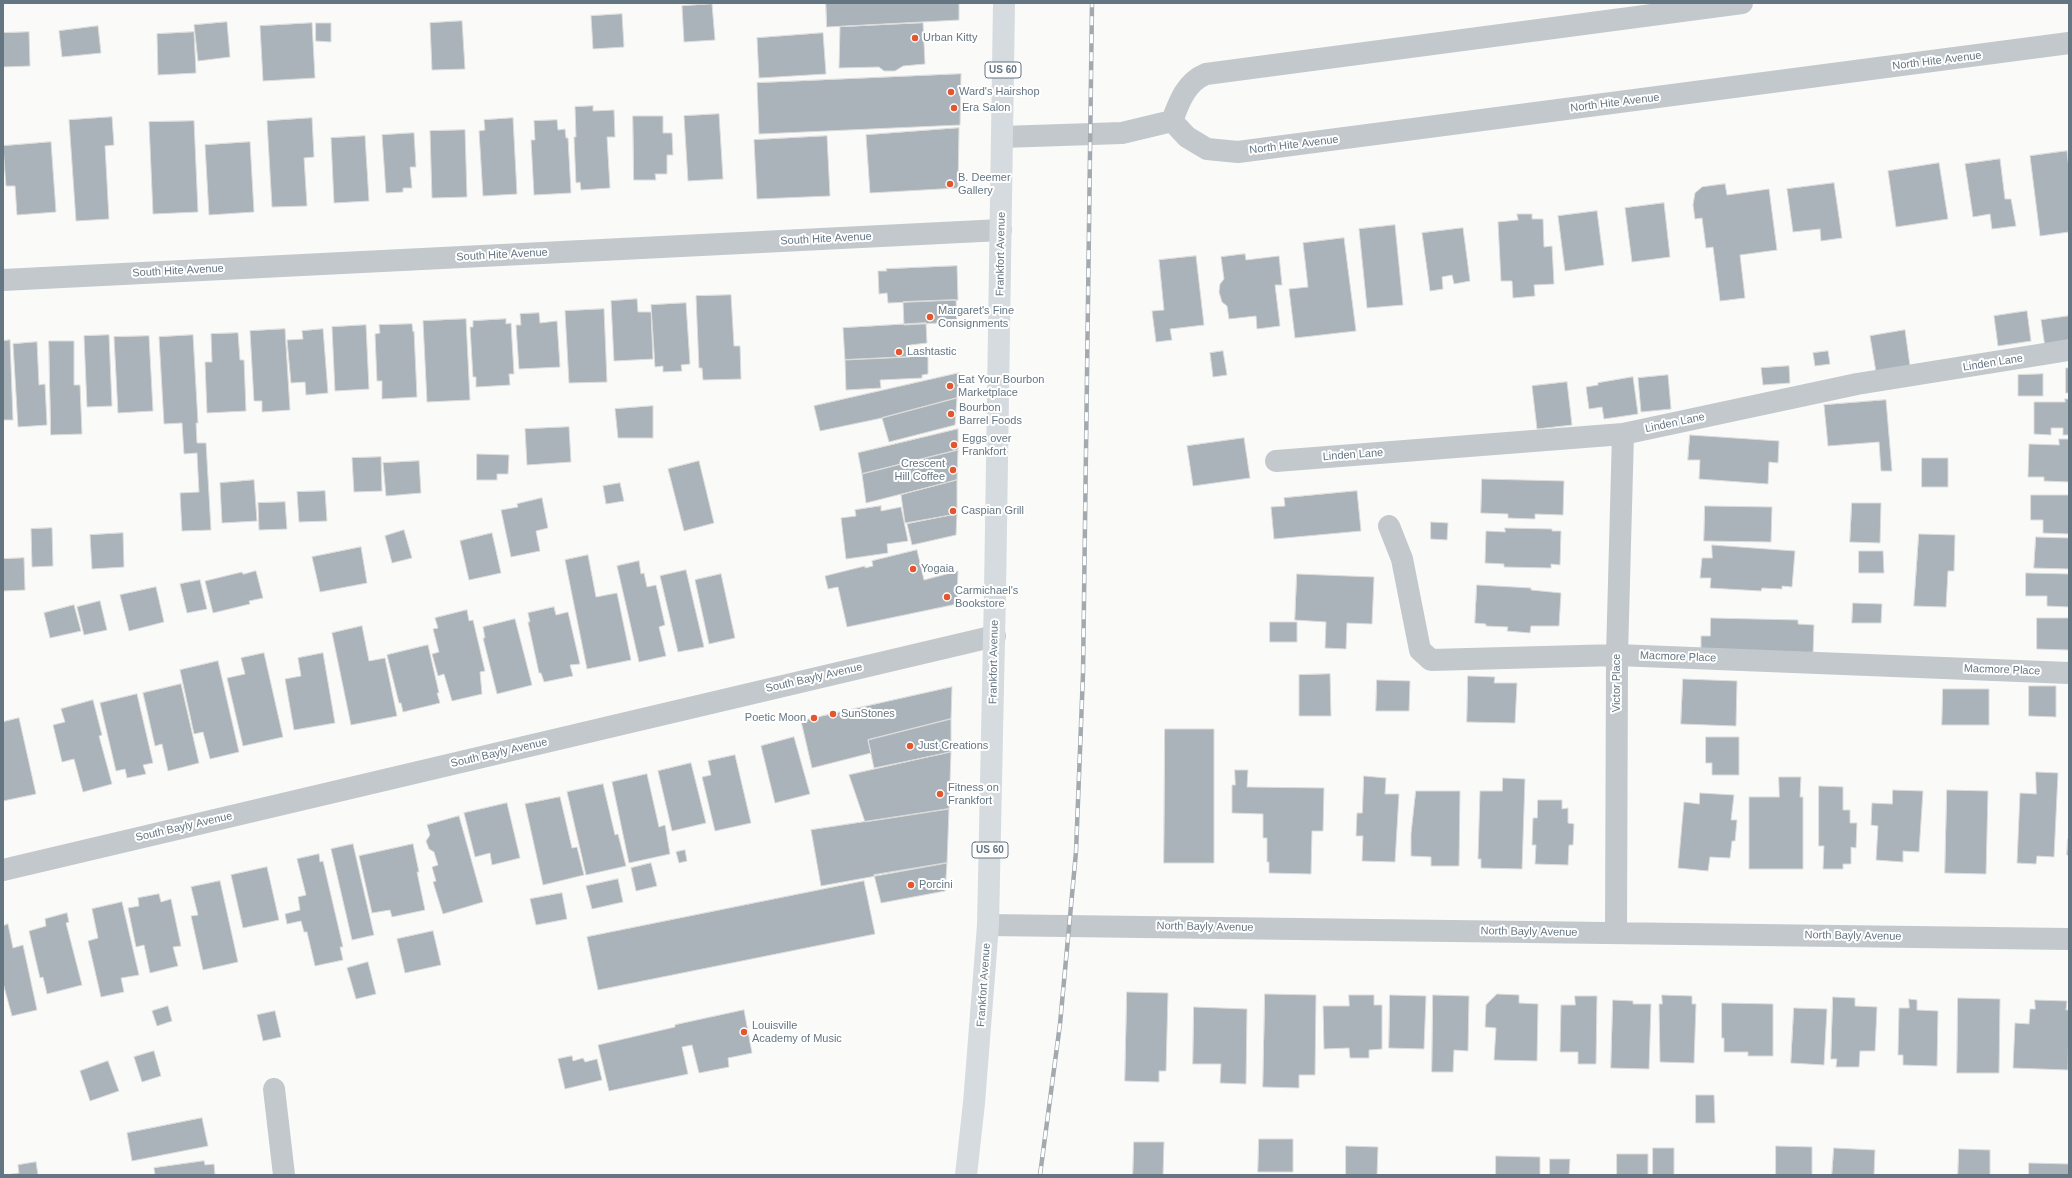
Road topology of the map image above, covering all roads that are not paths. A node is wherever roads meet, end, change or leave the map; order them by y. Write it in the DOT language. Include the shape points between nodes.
graph roads {
  1 [pos="1004,3"];
  2 [pos="1742,3"];
  3 [pos="2069,43"];
  4 [pos="1172,121"];
  5 [pos="1002,137"];
  6 [pos="1001,230"];
  7 [pos="3,280"];
  8 [pos="2069,350"];
  9 [pos="1623,434"];
  10 [pos="1276,461"];
  11 [pos="1389,526"];
  12 [pos="995,636"];
  13 [pos="1618,654"];
  14 [pos="2069,673"];
  15 [pos="3,870"];
  16 [pos="988,924"];
  17 [pos="1616,933"];
  18 [pos="2069,939"];
  19 [pos="274,1089"];
  20 [pos="284,1175"];
  21 [pos="966,1175"];
  1 -- 5 [label="main road, Frankfort Avenue / US 60"];
  2 -- 4 [label="street" via="1206,74 1195,78 1182,96"];
  3 -- 4 [label="street, North Hite Avenue" via="1238,152 1207,149 1186,137"];
  4 -- 5 [label="street" via="1122,133"];
  5 -- 6 [label="main road, Frankfort Avenue / US 60"];
  6 -- 7 [label="street, South Hite Avenue"];
  6 -- 12 [label="main road, Frankfort Avenue / US 60"];
  8 -- 9 [label="street, Linden Lane" via="1857,384"];
  9 -- 10 [label="street, Linden Lane"];
  9 -- 13 [label="street, Victor Place"];
  11 -- 13 [label="street, Macmore Place" via="1402,559 1420,650 1431,660"];
  12 -- 15 [label="street, South Bayly Avenue"];
  12 -- 16 [label="main road, Frankfort Avenue / US 60"];
  13 -- 14 [label="street, Macmore Place"];
  13 -- 17 [label="street, Victor Place"];
  16 -- 17 [label="street, North Bayly Avenue"];
  16 -- 21 [label="main road, Frankfort Avenue / US 60"];
  17 -- 18 [label="street, North Bayly Avenue"];
  19 -- 20 [label="street"];
}
